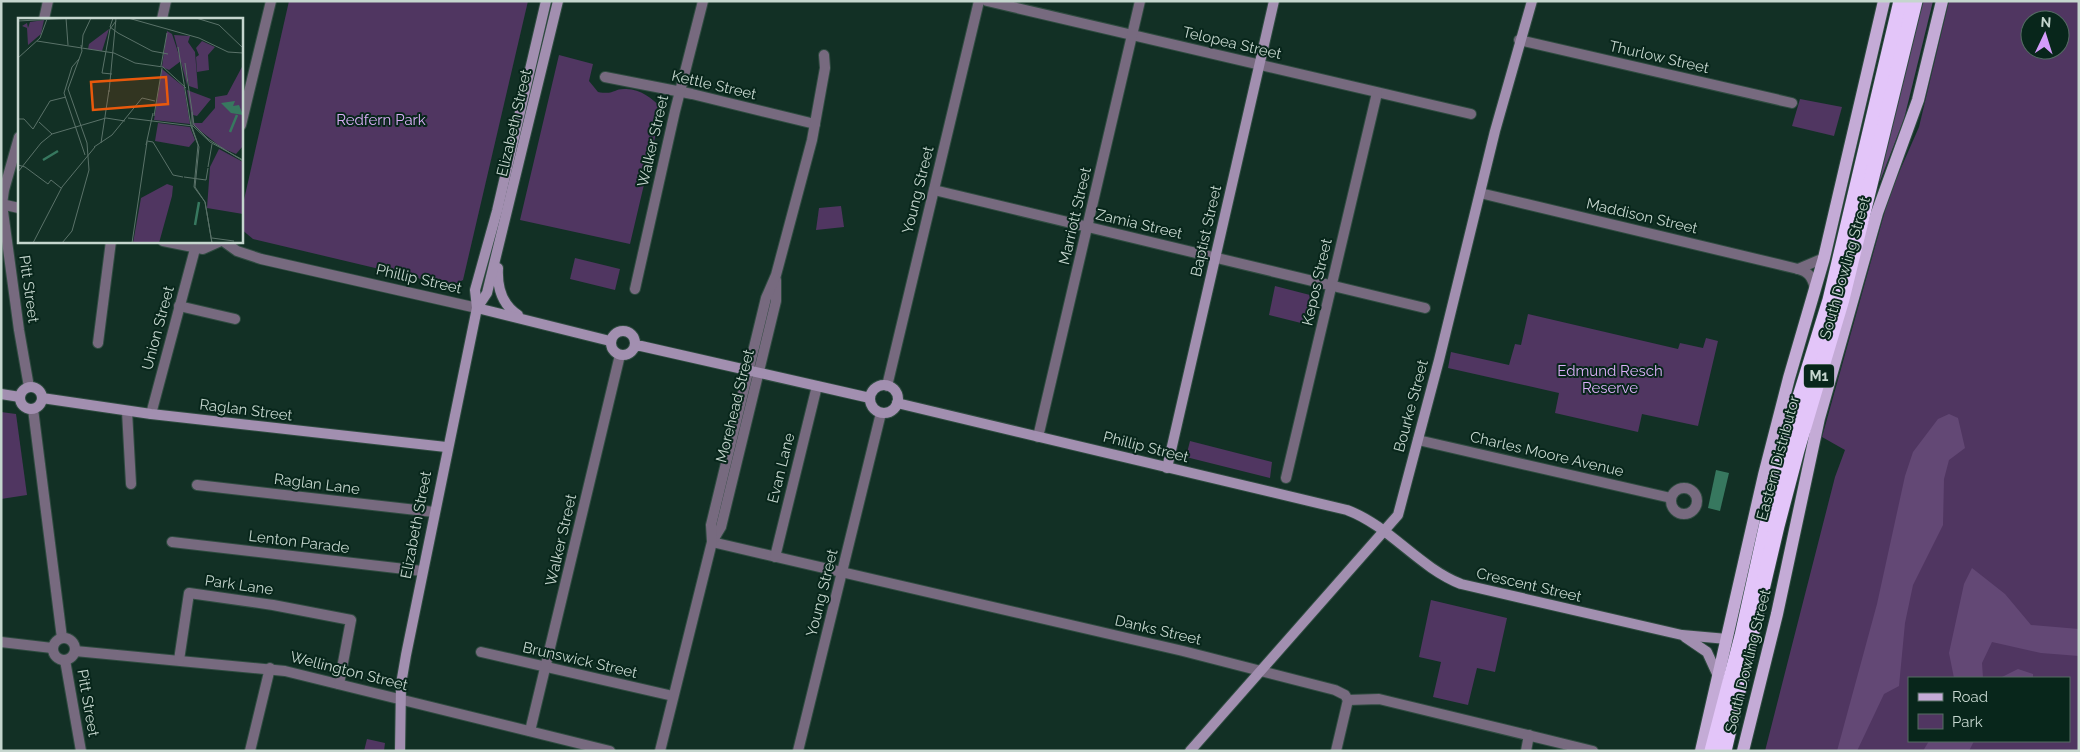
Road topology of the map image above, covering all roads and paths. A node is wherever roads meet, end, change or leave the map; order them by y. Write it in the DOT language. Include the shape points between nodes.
graph roads {
  1 [pos="48,1"];
  2 [pos="166,1"];
  3 [pos="271,1"];
  4 [pos="546,1"];
  5 [pos="558,1"];
  6 [pos="703,1"];
  7 [pos="979,1"];
  8 [pos="987,1"];
  9 [pos="1140,1"];
  10 [pos="1274,1"];
  11 [pos="1532,1"];
  12 [pos="1884,1"];
  13 [pos="1901,1"];
  14 [pos="1915,1"];
  15 [pos="1942,1"];
  16 [pos="44,18"];
  17 [pos="162,18"];
  18 [pos="1133,34"];
  19 [pos="1519,40"];
  20 [pos="824,56"];
  21 [pos="1260,65"];
  22 [pos="605,77"];
  23 [pos="680,92"];
  24 [pos="1377,93"];
  25 [pos="1792,103"];
  26 [pos="1471,114"];
  27 [pos="242,121"];
  28 [pos="815,124"];
  29 [pos="18,141"];
  30 [pos="934,190"];
  31 [pos="1480,193"];
  32 [pos="2,204"];
  33 [pos="18,208"];
  34 [pos="1087,227"];
  35 [pos="111,242"];
  36 [pos="167,242"];
  37 [pos="220,242"];
  38 [pos="224,242"];
  39 [pos="195,249"];
  40 [pos="498,252"];
  41 [pos="1215,258"];
  42 [pos="1824,258"];
  43 [pos="1798,269"];
  44 [pos="1331,286"];
  45 [pos="635,288"];
  46 [pos="1815,288"];
  47 [pos="179,306"];
  48 [pos="476,308"];
  49 [pos="1425,308"];
  50 [pos="235,320"];
  51 [pos="526,320"];
  52 [pos="610,341"];
  53 [pos="98,343"];
  54 [pos="635,346"];
  55 [pos="620,355"];
  56 [pos="753,372"];
  57 [pos="817,386"];
  58 [pos="887,386"];
  59 [pos="30,387"];
  60 [pos="1,394"];
  61 [pos="20,397"];
  62 [pos="42,398"];
  63 [pos="870,398"];
  64 [pos="897,403"];
  65 [pos="33,409"];
  66 [pos="127,411"];
  67 [pos="881,413"];
  68 [pos="151,414"];
  69 [pos="1038,437"];
  70 [pos="1418,440"];
  71 [pos="446,447"];
  72 [pos="1797,450"];
  73 [pos="1167,468"];
  74 [pos="1286,478"];
  75 [pos="131,484"];
  76 [pos="197,485"];
  77 [pos="1671,498"];
  78 [pos="434,512"];
  79 [pos="1384,531"];
  80 [pos="172,542"];
  81 [pos="712,542"];
  82 [pos="775,557"];
  83 [pos="422,571"];
  84 [pos="842,572"];
  85 [pos="1682,635"];
  86 [pos="62,638"];
  87 [pos="1727,639"];
  88 [pos="1,642"];
  89 [pos="52,648"];
  90 [pos="75,650"];
  91 [pos="481,652"];
  92 [pos="65,660"];
  93 [pos="179,660"];
  94 [pos="546,667"];
  95 [pos="270,668"];
  96 [pos="1259,670"];
  97 [pos="1718,676"];
  98 [pos="339,684"];
  99 [pos="673,696"];
  100 [pos="401,700"];
  101 [pos="1348,700"];
  102 [pos="530,732"];
  103 [pos="1529,735"];
  104 [pos="81,751"];
  105 [pos="250,751"];
  106 [pos="400,751"];
  107 [pos="610,751"];
  108 [pos="660,751"];
  109 [pos="798,751"];
  110 [pos="1190,751"];
  111 [pos="1336,751"];
  112 [pos="1526,751"];
  113 [pos="1593,751"];
  114 [pos="1701,751"];
  115 [pos="1712,751"];
  116 [pos="1724,751"];
  117 [pos="1734,751"];
  118 [pos="1742,751"];
  1 -- 16 [label="street"];
  2 -- 17 [label="street"];
  3 -- 27 [label="street"];
  4 -- 48 [label="street, Elizabeth Street" via="497,211 475,290"];
  5 -- 40 [label="street, Elizabeth Street"];
  6 -- 23 [label="street, Walker Street"];
  7 -- 30 [label="street, Young Street"];
  8 -- 18 [label="street, Telopea Street"];
  9 -- 18 [label="street, Marriott Street"];
  10 -- 21 [label="street, Baptist Street"];
  11 -- 19 [label="street, Bourke Street"];
  12 -- 42 [label="main road, South Dowling Street"];
  13 -- 115 [label="highway, Eastern Distributor / M1" via="1830,300 1783,451 1742,636"];
  14 -- 72 [label="highway, Eastern Distributor / M1" via="1842,300"];
  15 -- 118 [label="main road, South Dowling Street" via="1918,100 1877,213 1819,418 1777,614"];
  18 -- 21 [label="street, Telopea Street"];
  18 -- 34 [label="street, Marriott Street"];
  19 -- 25 [label="street, Thurlow Street"];
  19 -- 31 [label="street, Bourke Street"];
  20 -- 28 [label="street, Morehead Street" via="825,68"];
  21 -- 24 [label="street, Telopea Street"];
  21 -- 41 [label="street, Baptist Street"];
  22 -- 23 [label="street, Kettle Street"];
  23 -- 28 [label="street, Kettle Street"];
  23 -- 45 [label="street, Walker Street"];
  24 -- 26 [label="street, Telopea Street"];
  24 -- 44 [label="street, Kepos Street"];
  28 -- 56 [label="street, Morehead Street" via="776,274 766,298"];
  29 -- 32 [label="street, Pitt Street"];
  30 -- 34 [label="street, Zamia Street"];
  30 -- 58 [label="street, Young Street"];
  31 -- 43 [label="street, Maddison Street"];
  31 -- 70 [label="street, Bourke Street"];
  32 -- 33 [label="street"];
  32 -- 59 [label="street, Pitt Street"];
  34 -- 41 [label="street, Zamia Street"];
  34 -- 69 [label="street, Marriott Street"];
  35 -- 53 [label="street"];
  36 -- 39 [label="street, Phillip Street"];
  37 -- 39 [label="street, Phillip Street"];
  38 -- 48 [label="street, Phillip Street" via="237,251 262,259"];
  39 -- 47 [label="street, Union Street"];
  40 -- 48 [label="street, Elizabeth Street" via="487,293"];
  40 -- 51 [label="street" via="497,285 500,293 508,308"];
  41 -- 44 [label="street, Zamia Street"];
  41 -- 73 [label="street, Baptist Street"];
  42 -- 43 [label="street"];
  42 -- 46 [label="main road, South Dowling Street"];
  43 -- 46 [label="street" via="1812,278"];
  44 -- 49 [label="street, Zamia Street"];
  44 -- 74 [label="street, Kepos Street"];
  46 -- 87 [label="main road, South Dowling Street" via="1764,475"];
  47 -- 50 [label="street"];
  47 -- 68 [label="street, Union Street"];
  48 -- 51 [label="street, Phillip Street"];
  48 -- 71 [label="street, Elizabeth Street"];
  51 -- 52 [label="street, Phillip Street"];
  52 -- 54 [label="street" via="617,332 625,331 634,338"];
  52 -- 55 [label="street" via="613,351"];
  54 -- 55 [label="street" via="627,355"];
  54 -- 56 [label="street"];
  55 -- 94 [label="street, Walker Street"];
  56 -- 57 [label="street"];
  56 -- 81 [label="street, Morehead Street" via="711,525"];
  57 -- 63 [label="street"];
  57 -- 82 [label="street, Evan Lane"];
  58 -- 63 [label="street" via="874,390"];
  58 -- 64 [label="street" via="897,394"];
  59 -- 61 [label="street" via="23,390"];
  59 -- 62 [label="street" via="40,391"];
  60 -- 61 [label="street"];
  61 -- 65 [label="street" via="24,406"];
  62 -- 65 [label="street"];
  62 -- 66 [label="street, Raglan Street"];
  63 -- 67 [label="street" via="872,406"];
  64 -- 67 [label="street" via="890,412"];
  64 -- 69 [label="street, Phillip Street"];
  65 -- 86 [label="street"];
  66 -- 68 [label="street, Raglan Street"];
  66 -- 75 [label="street"];
  67 -- 84 [label="street, Young Street"];
  68 -- 71 [label="street, Raglan Street"];
  69 -- 73 [label="street, Phillip Street"];
  70 -- 77 [label="street, Charles Moore Avenue"];
  70 -- 79 [label="street, Bourke Street" via="1398,515"];
  71 -- 78 [label="street, Elizabeth Street"];
  72 -- 116 [label="highway, Eastern Distributor / M1"];
  72 -- 117 [label="highway" via="1769,605"];
  73 -- 79 [label="street, Phillip Street" via="1347,510"];
  76 -- 78 [label="street, Raglan Lane"];
  78 -- 83 [label="street, Elizabeth Street"];
  79 -- 85 [label="street, Crescent Street" via="1432,570 1461,584"];
  79 -- 96 [label="street, Bourke Street"];
  80 -- 83 [label="street, Lenton Parade"];
  81 -- 82 [label="street, Danks Street"];
  81 -- 99 [label="street, Morehead Street"];
  82 -- 84 [label="street, Danks Street"];
  83 -- 100 [label="street, Elizabeth Street"];
  84 -- 96 [label="street, Danks Street"];
  84 -- 109 [label="street, Young Street"];
  85 -- 87 [label="street, Crescent Street"];
  85 -- 97 [label="street, Crescent Street" via="1707,652"];
  86 -- 89 [label="street" via="55,641"];
  86 -- 90 [label="street" via="72,641"];
  87 -- 97 [label="main road, South Dowling Street"];
  88 -- 89 [label="street"];
  89 -- 92 [label="street" via="56,657"];
  90 -- 92 [label="street" via="72,657"];
  90 -- 93 [label="street, Wellington Street"];
  91 -- 94 [label="street, Brunswick Street"];
  92 -- 104 [label="street, Pitt Street"];
  93 -- 95 [label="street, Wellington Street"];
  93 -- 98 [label="street, Park Lane" via="189,593 273,605 351,620"];
  94 -- 99 [label="street, Brunswick Street"];
  94 -- 102 [label="street, Walker Street"];
  95 -- 98 [label="street, Wellington Street"];
  95 -- 105 [label="street"];
  96 -- 101 [label="street, Danks Street" via="1335,690"];
  96 -- 110 [label="street, Bourke Street"];
  97 -- 114 [label="main road, South Dowling Street"];
  98 -- 100 [label="street, Wellington Street"];
  99 -- 108 [label="street, Morehead Street"];
  100 -- 102 [label="street, Wellington Street"];
  100 -- 106 [label="street, Elizabeth Street"];
  101 -- 103 [label="street" via="1379,700"];
  101 -- 111 [label="street"];
  102 -- 107 [label="street, Wellington Street"];
  103 -- 112 [label="street"];
  103 -- 113 [label="street"];
}
